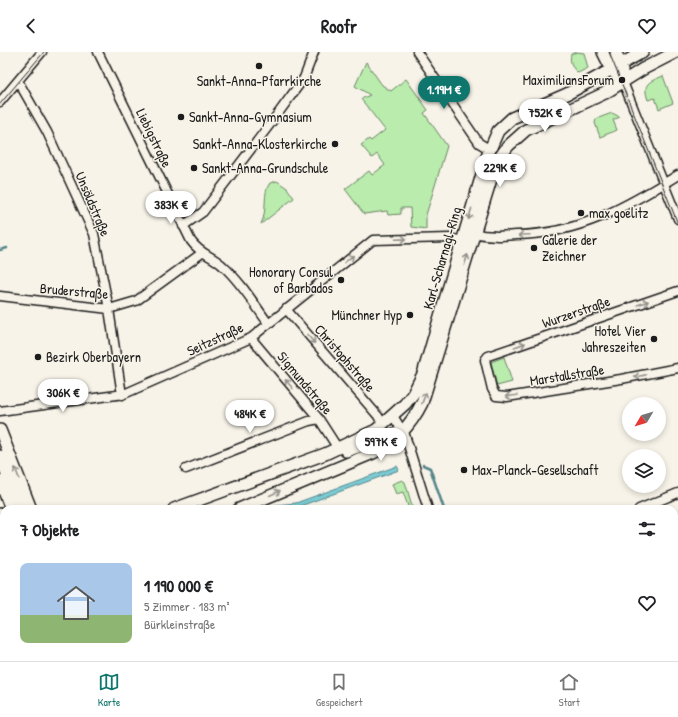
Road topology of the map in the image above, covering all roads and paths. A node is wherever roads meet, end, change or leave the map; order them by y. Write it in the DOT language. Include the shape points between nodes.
graph roads {
  1 [pos="42,52"];
  2 [pos="98,52"];
  3 [pos="314,52"];
  4 [pos="417,52"];
  5 [pos="603,52"];
  6 [pos="616,52"];
  7 [pos="643,52"];
  8 [pos="676,52"];
  9 [pos="616,67"];
  10 [pos="18,81"];
  11 [pos="623,82"];
  12 [pos="0,102"];
  13 [pos="502,126"];
  14 [pos="516,137"];
  15 [pos="489,149"];
  16 [pos="678,175"];
  17 [pos="663,183"];
  18 [pos="678,219"];
  19 [pos="183,226"];
  20 [pos="474,233"];
  21 [pos="462,241"];
  22 [pos="202,253"];
  23 [pos="678,291"];
  24 [pos="0,296"];
  25 [pos="109,309"];
  26 [pos="286,310"];
  27 [pos="268,323"];
  28 [pos="251,338"];
  29 [pos="485,360"];
  30 [pos="678,368"];
  31 [pos="122,395"];
  32 [pos="0,411"];
  33 [pos="393,416"];
  34 [pos="319,419"];
  35 [pos="383,425"];
  36 [pos="0,430"];
  37 [pos="404,431"];
  38 [pos="338,447"];
  39 [pos="325,454"];
  40 [pos="0,456"];
  41 [pos="186,469"];
  42 [pos="0,481"];
  43 [pos="678,493"];
  44 [pos="9,505"];
  45 [pos="19,505"];
  46 [pos="29,505"];
  47 [pos="185,505"];
  48 [pos="249,505"];
  49 [pos="427,505"];
  50 [pos="649,505"];
  1 -- 10 [label="street"];
  2 -- 19 [label="street, Liebigstraße"];
  3 -- 19 [label="street" via="304,78 277,115 203,212"];
  4 -- 15 [label="street" via="480,143"];
  5 -- 9 [label="main road"];
  6 -- 9 [label="main road"];
  7 -- 9 [label="main road, Karl-Scharnagl-Ring"];
  8 -- 11 [label="main road, Karl-Scharnagl-Ring"];
  9 -- 11 [label="main road"];
  9 -- 13 [label="main road, Karl-Scharnagl-Ring" via="568,94 522,112"];
  10 -- 12 [label="street"];
  10 -- 25 [label="street, Unsöldstraße" via="47,132 94,234"];
  11 -- 14 [label="main road, Karl-Scharnagl-Ring"];
  11 -- 17 [label="street"];
  13 -- 14 [label="main road" via="506,133"];
  13 -- 15 [label="main road, Karl-Scharnagl-Ring"];
  14 -- 20 [label="main road, Karl-Scharnagl-Ring" via="497,160"];
  15 -- 21 [label="main road, Karl-Scharnagl-Ring, one-way"];
  16 -- 17 [label="street"];
  17 -- 18 [label="street"];
  17 -- 20 [label="street, one-way" via="624,207 572,228 524,235 486,236"];
  19 -- 22 [label="street, Liebigstraße"];
  37 -- 20 [label="main road, Karl-Scharnagl-Ring, one-way" via="418,412 424,398"];
  26 -- 21 [label="street, Seitzstraße, one-way" via="373,240 450,238"];
  21 -- 33 [label="main road, Karl-Scharnagl-Ring" via="423,374 413,394"];
  22 -- 25 [label="street, Bruderstraße" via="136,301"];
  22 -- 27 [label="street" via="218,261 228,271"];
  29 -- 23 [label="street, Wurzerstraße, one-way" via="488,356"];
  24 -- 25 [label="street, Bruderstraße"];
  25 -- 31 [label="street, Unsöldstraße"];
  26 -- 27 [label="street, Seitzstraße"];
  26 -- 35 [label="street, Christophstraße, one-way"];
  27 -- 28 [label="street, Seitzstraße"];
  28 -- 31 [label="street, Seitzstraße"];
  34 -- 28 [label="street, Sigmundstraße, one-way"];
  30 -- 29 [label="street, Marstallstraße, one-way" via="621,380 506,397 496,396 492,389"];
  31 -- 32 [label="street, Seitzstraße"];
  33 -- 35 [label="main road, Karl-Scharnagl-Ring"];
  33 -- 37 [label="street"];
  34 -- 38 [label="street, Sigmundstraße"];
  34 -- 41 [label="street"];
  35 -- 38 [label="main road, Karl-Scharnagl-Ring"];
  46 -- 36 [label="main road, one-way"];
  37 -- 39 [label="main road" via="341,453"];
  48 -- 37 [label="main road, Karl-Scharnagl-Ring, one-way" via="384,448"];
  37 -- 49 [label="street"];
  38 -- 39 [label="main road, Karl-Scharnagl-Ring"];
  39 -- 47 [label="main road"];
  40 -- 45 [label="main road"];
  42 -- 44 [label="main road"];
  43 -- 50 [label="street"];
}
